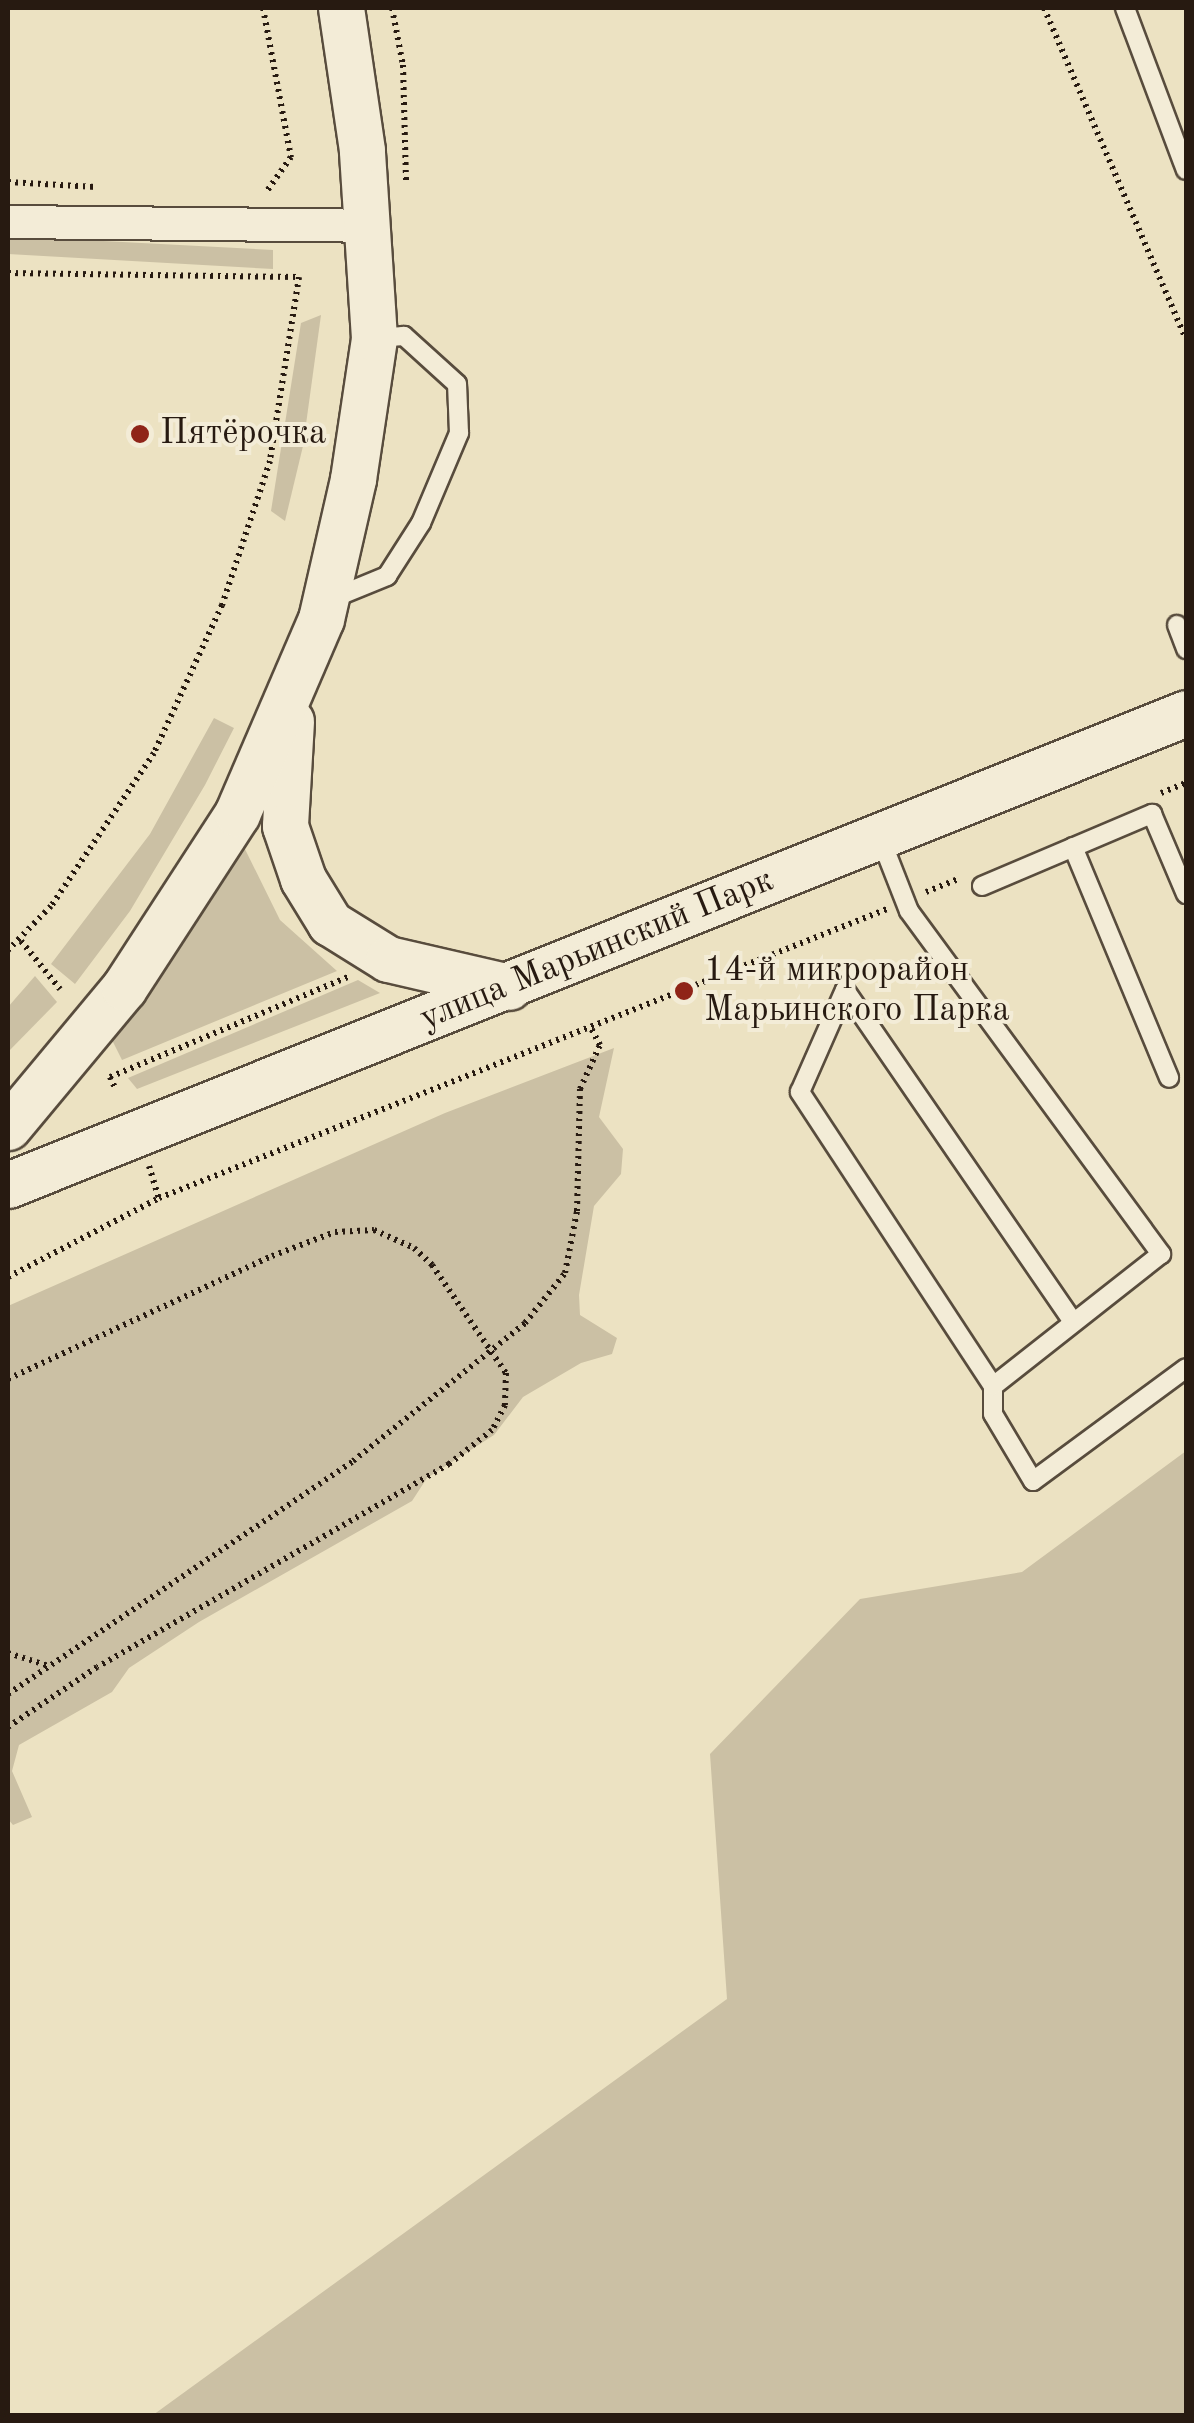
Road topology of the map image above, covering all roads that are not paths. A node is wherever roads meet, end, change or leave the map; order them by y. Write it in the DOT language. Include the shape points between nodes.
graph roads {
  1 [pos="341,8"];
  2 [pos="1126,8"];
  3 [pos="1186,170"];
  4 [pos="8,222"];
  5 [pos="367,226"];
  6 [pos="374,338"];
  7 [pos="326,600"];
  8 [pos="1177,625"];
  9 [pos="1186,649"];
  10 [pos="296,680"];
  11 [pos="1186,713"];
  12 [pos="880,837"];
  13 [pos="1073,848"];
  14 [pos="982,886"];
  15 [pos="1186,894"];
  16 [pos="509,986"];
  17 [pos="1169,1078"];
  18 [pos="8,1128"];
  19 [pos="8,1185"];
  20 [pos="1073,1322"];
  21 [pos="1186,1368"];
  22 [pos="993,1386"];
  1 -- 5 [label="main road"];
  2 -- 3 [label="lane"];
  4 -- 5 [label="street"];
  5 -- 6 [label="main road"];
  6 -- 7 [label="main road" via="354,479"];
  6 -- 7 [label="lane" via="404,336 448,374 456,384 459,433 421,522 387,576"];
  7 -- 10 [label="main road"];
  8 -- 9 [label="lane"];
  10 -- 16 [label="main road" via="284,826 303,879 330,923 388,959"];
  10 -- 18 [label="main road" via="237,814 124,988"];
  11 -- 12 [label="main road, улица Марьинский Парк"];
  12 -- 16 [label="main road, улица Марьинский Парк"];
  12 -- 20 [label="lane" via="909,912 1161,1254"];
  13 -- 14 [label="lane"];
  13 -- 15 [label="lane" via="1152,814"];
  13 -- 17 [label="lane"];
  16 -- 19 [label="main road, улица Марьинский Парк"];
  20 -- 22 [label="lane"];
  20 -- 22 [label="lane" via="846,990 800,1092"];
  21 -- 22 [label="lane" via="1033,1481 993,1414"];
}
